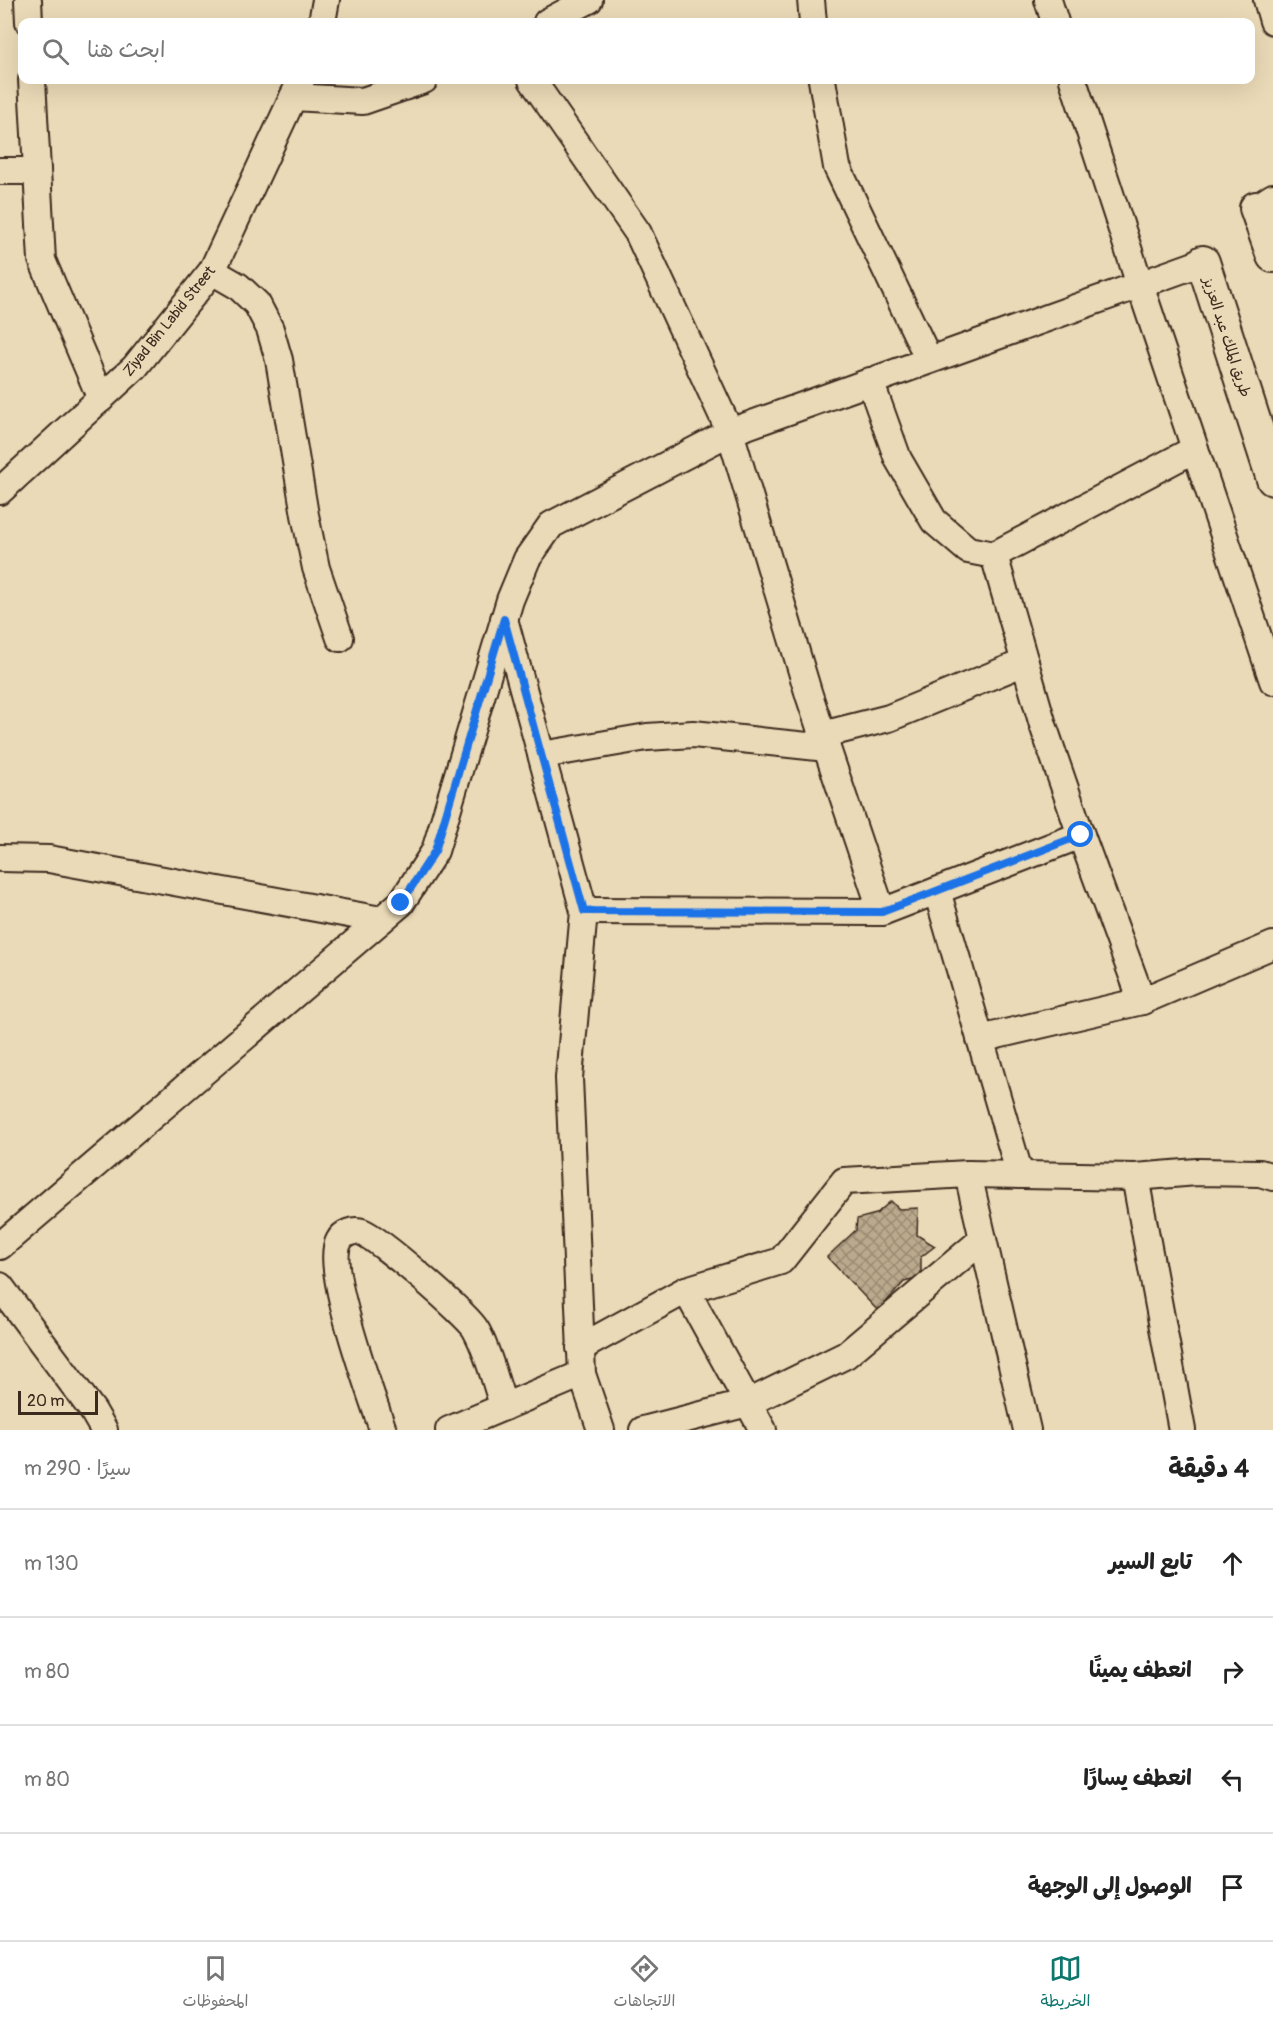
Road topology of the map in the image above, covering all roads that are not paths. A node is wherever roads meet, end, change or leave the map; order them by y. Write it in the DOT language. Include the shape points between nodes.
graph roads {
  1 [pos="28,0"];
  2 [pos="326,0"];
  3 [pos="589,0"];
  4 [pos="811,0"];
  5 [pos="1047,0"];
  6 [pos="1267,0"];
  7 [pos="29,18"];
  8 [pos="323,18"];
  9 [pos="555,18"];
  10 [pos="813,18"];
  11 [pos="1054,18"];
  12 [pos="1273,21"];
  13 [pos="32,84"];
  14 [pos="412,84"];
  15 [pos="535,84"];
  16 [pos="823,84"];
  17 [pos="1074,84"];
  18 [pos="297,88"];
  19 [pos="0,171"];
  20 [pos="37,171"];
  21 [pos="1265,202"];
  22 [pos="1273,256"];
  23 [pos="1203,262"];
  24 [pos="212,271"];
  25 [pos="1140,285"];
  26 [pos="929,360"];
  27 [pos="870,381"];
  28 [pos="101,399"];
  29 [pos="730,432"];
  30 [pos="1195,448"];
  31 [pos="1273,479"];
  32 [pos="0,491"];
  33 [pos="994,555"];
  34 [pos="504,619"];
  35 [pos="340,638"];
  36 [pos="1025,662"];
  37 [pos="1273,681"];
  38 [pos="824,742"];
  39 [pos="542,755"];
  40 [pos="1081,835"];
  41 [pos="0,858"];
  42 [pos="937,891"];
  43 [pos="584,911"];
  44 [pos="882,912"];
  45 [pos="381,920"];
  46 [pos="1273,945"];
  47 [pos="1142,1001"];
  48 [pos="980,1039"];
  49 [pos="968,1174"];
  50 [pos="1020,1175"];
  51 [pos="1135,1177"];
  52 [pos="1273,1177"];
  53 [pos="983,1239"];
  54 [pos="0,1246"];
  55 [pos="0,1286"];
  56 [pos="686,1290"];
  57 [pos="580,1348"];
  58 [pos="582,1374"];
  59 [pos="748,1403"];
  60 [pos="504,1407"];
  61 [pos="104,1430"];
  62 [pos="383,1430"];
  63 [pos="449,1430"];
  64 [pos="601,1430"];
  65 [pos="643,1430"];
  66 [pos="763,1430"];
  67 [pos="1027,1430"];
  68 [pos="1182,1430"];
  1 -- 7 [label="street"];
  2 -- 8 [label="street"];
  3 -- 9 [label="street"];
  4 -- 10 [label="street"];
  5 -- 11 [label="street"];
  6 -- 12 [label="street"];
  13 -- 20 [label="street"];
  14 -- 18 [label="street" via="363,101"];
  15 -- 29 [label="street" via="638,233"];
  16 -- 26 [label="street" via="837,168"];
  17 -- 25 [label="street"];
  18 -- 24 [label="street, Ziyad Bin Labid Street"];
  19 -- 20 [label="street"];
  20 -- 28 [label="street" via="42,260"];
  21 -- 22 [label="main road"];
  23 -- 25 [label="street"];
  23 -- 31 [label="main road, طريق الملك عبد العزيز"];
  24 -- 28 [label="street, Ziyad Bin Labid Street" via="135,367"];
  24 -- 35 [label="street" via="238,286 257,304 270,329 316,568"];
  25 -- 26 [label="street"];
  25 -- 30 [label="street"];
  26 -- 27 [label="street"];
  27 -- 29 [label="street"];
  27 -- 33 [label="street" via="898,459 934,521 968,550"];
  28 -- 32 [label="street, Ziyad Bin Labid Street"];
  29 -- 34 [label="street" via="550,525 526,559"];
  29 -- 38 [label="street"];
  30 -- 33 [label="street"];
  30 -- 37 [label="street"];
  33 -- 36 [label="street"];
  34 -- 39 [label="street"];
  34 -- 45 [label="street" via="435,851 401,903"];
  36 -- 38 [label="street"];
  36 -- 40 [label="street"];
  38 -- 39 [label="street" via="693,734 647,737"];
  38 -- 44 [label="street"];
  39 -- 43 [label="street"];
  40 -- 42 [label="street"];
  40 -- 47 [label="street"];
  41 -- 45 [label="street" via="49,859"];
  42 -- 44 [label="street"];
  42 -- 48 [label="street"];
  43 -- 44 [label="street"];
  43 -- 57 [label="street" via="569,1078"];
  45 -- 54 [label="street"];
  46 -- 47 [label="street"];
  47 -- 48 [label="street"];
  48 -- 50 [label="street"];
  49 -- 50 [label="street"];
  49 -- 53 [label="street"];
  49 -- 56 [label="street" via="844,1181 781,1261"];
  50 -- 51 [label="street"];
  51 -- 52 [label="street" via="1208,1172"];
  51 -- 68 [label="street"];
  53 -- 59 [label="street" via="846,1355"];
  53 -- 67 [label="street"];
  55 -- 61 [label="street"];
  56 -- 57 [label="street"];
  56 -- 59 [label="street"];
  57 -- 58 [label="street"];
  58 -- 60 [label="street"];
  58 -- 64 [label="street"];
  59 -- 65 [label="street"];
  59 -- 66 [label="street"];
  60 -- 62 [label="street" via="476,1329 465,1315 383,1246 365,1233 351,1232 338,1241 336,1252 342,1300"];
  60 -- 63 [label="street"];
}
